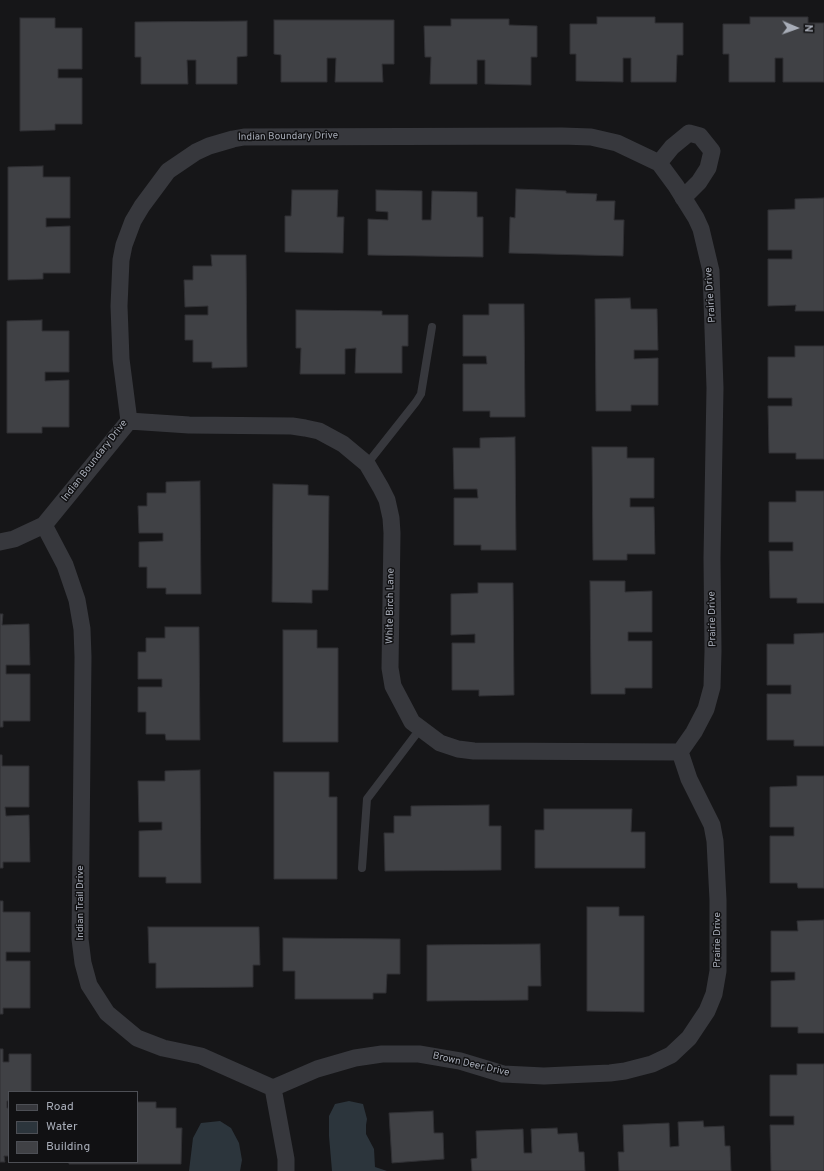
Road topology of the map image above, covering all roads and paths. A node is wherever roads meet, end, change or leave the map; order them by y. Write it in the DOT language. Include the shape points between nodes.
graph roads {
  1 [pos="659,163"];
  2 [pos="680,192"];
  3 [pos="432,327"];
  4 [pos="129,421"];
  5 [pos="367,464"];
  6 [pos="44,525"];
  7 [pos="0,542"];
  8 [pos="420,728"];
  9 [pos="680,752"];
  10 [pos="362,868"];
  11 [pos="689,1038"];
  12 [pos="273,1088"];
  13 [pos="286,1171"];
  1 -- 2 [label="street, Indian Boundary Drive"];
  1 -- 2 [label="street" via="672,147 689,133 700,136 712,151 708,168 699,182"];
  1 -- 4 [label="street, Indian Boundary Drive" via="617,143 591,137 562,136 244,137 196,152 168,171 133,221 124,245 121,260 120,359"];
  2 -- 9 [label="street, Prairie Drive" via="701,229 711,271 715,388 712,687 706,709"];
  3 -- 5 [label="lane" via="421,394"];
  4 -- 5 [label="street, White Birch Lane" via="305,428 318,431 343,444"];
  4 -- 6 [label="street, Indian Boundary Drive"];
  5 -- 8 [label="street, White Birch Lane" via="387,500 391,518 390,668 393,686 412,722"];
  6 -- 7 [label="street, Indian Boundary Drive" via="14,539"];
  6 -- 12 [label="street, Indian Trail Drive" via="65,565 77,600 82,629 80,939 89,985 107,1013 137,1038 163,1048 201,1056"];
  8 -- 9 [label="street, White Birch Lane" via="440,743 474,751"];
  8 -- 10 [label="lane" via="366,799"];
  9 -- 11 [label="street, Prairie Drive" via="689,779 712,825 718,900 718,970 714,994 701,1021"];
  11 -- 12 [label="street, Brown Deer Drive" via="671,1055 652,1064 610,1073 544,1076 503,1074 460,1061 419,1054 382,1054 355,1058 317,1069"];
  12 -- 13 [label="street"];
}
